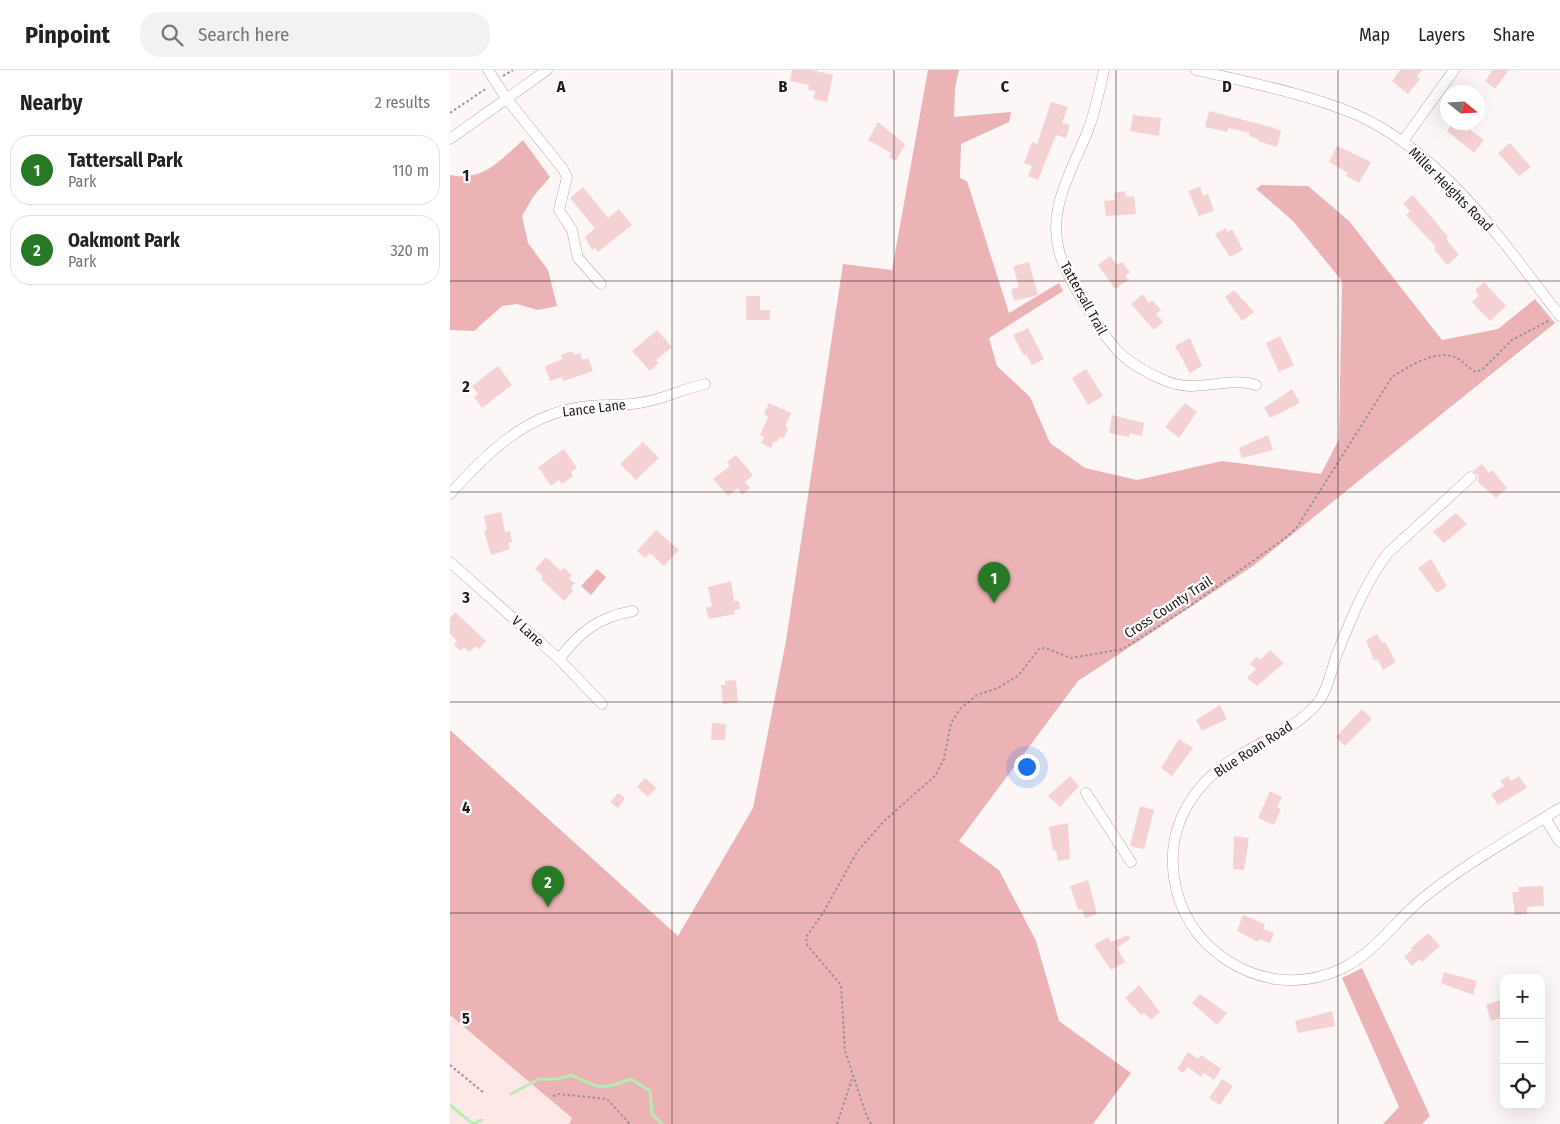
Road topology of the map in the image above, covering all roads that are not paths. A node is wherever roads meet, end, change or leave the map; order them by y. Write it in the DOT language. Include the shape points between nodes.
graph roads {
  1 [pos="488,70"];
  2 [pos="547,70"];
  3 [pos="1104,70"];
  4 [pos="1196,70"];
  5 [pos="1454,70"];
  6 [pos="506,98"];
  7 [pos="450,138"];
  8 [pos="1403,141"];
  9 [pos="601,284"];
  10 [pos="1560,316"];
  11 [pos="705,384"];
  12 [pos="1256,385"];
  13 [pos="1471,477"];
  14 [pos="450,494"];
  15 [pos="450,562"];
  16 [pos="633,611"];
  17 [pos="558,659"];
  18 [pos="602,704"];
  19 [pos="1086,792"];
  20 [pos="1560,808"];
  21 [pos="1545,818"];
  22 [pos="1560,842"];
  23 [pos="1131,862"];
  1 -- 6 [label="street"];
  2 -- 6 [label="street"];
  3 -- 12 [label="street, Tattersall Trail" via="1090,123 1057,210 1057,242 1068,275 1111,345 1136,368 1166,382 1184,386 1248,382"];
  4 -- 8 [label="street, Miller Heights Road" via="1329,104"];
  5 -- 8 [label="street"];
  6 -- 7 [label="street"];
  6 -- 9 [label="street" via="567,177 559,210 572,230 578,258"];
  8 -- 10 [label="street, Miller Heights Road" via="1448,181 1499,238"];
  11 -- 14 [label="street, Lance Lane" via="640,403 556,412 488,453"];
  13 -- 21 [label="street, Blue Roan Road" via="1388,553 1378,567 1345,634 1320,700 1282,731 1221,766 1196,791 1181,817 1175,837 1172,862 1175,887 1189,923 1216,953 1262,977 1303,980 1341,969 1366,954 1422,899"];
  15 -- 17 [label="street, V Lane"];
  16 -- 17 [label="street" via="615,614 598,622 576,637"];
  17 -- 18 [label="street, V Lane"];
  19 -- 23 [label="street"];
  20 -- 21 [label="street, Blue Roan Road"];
  21 -- 22 [label="street"];
}
